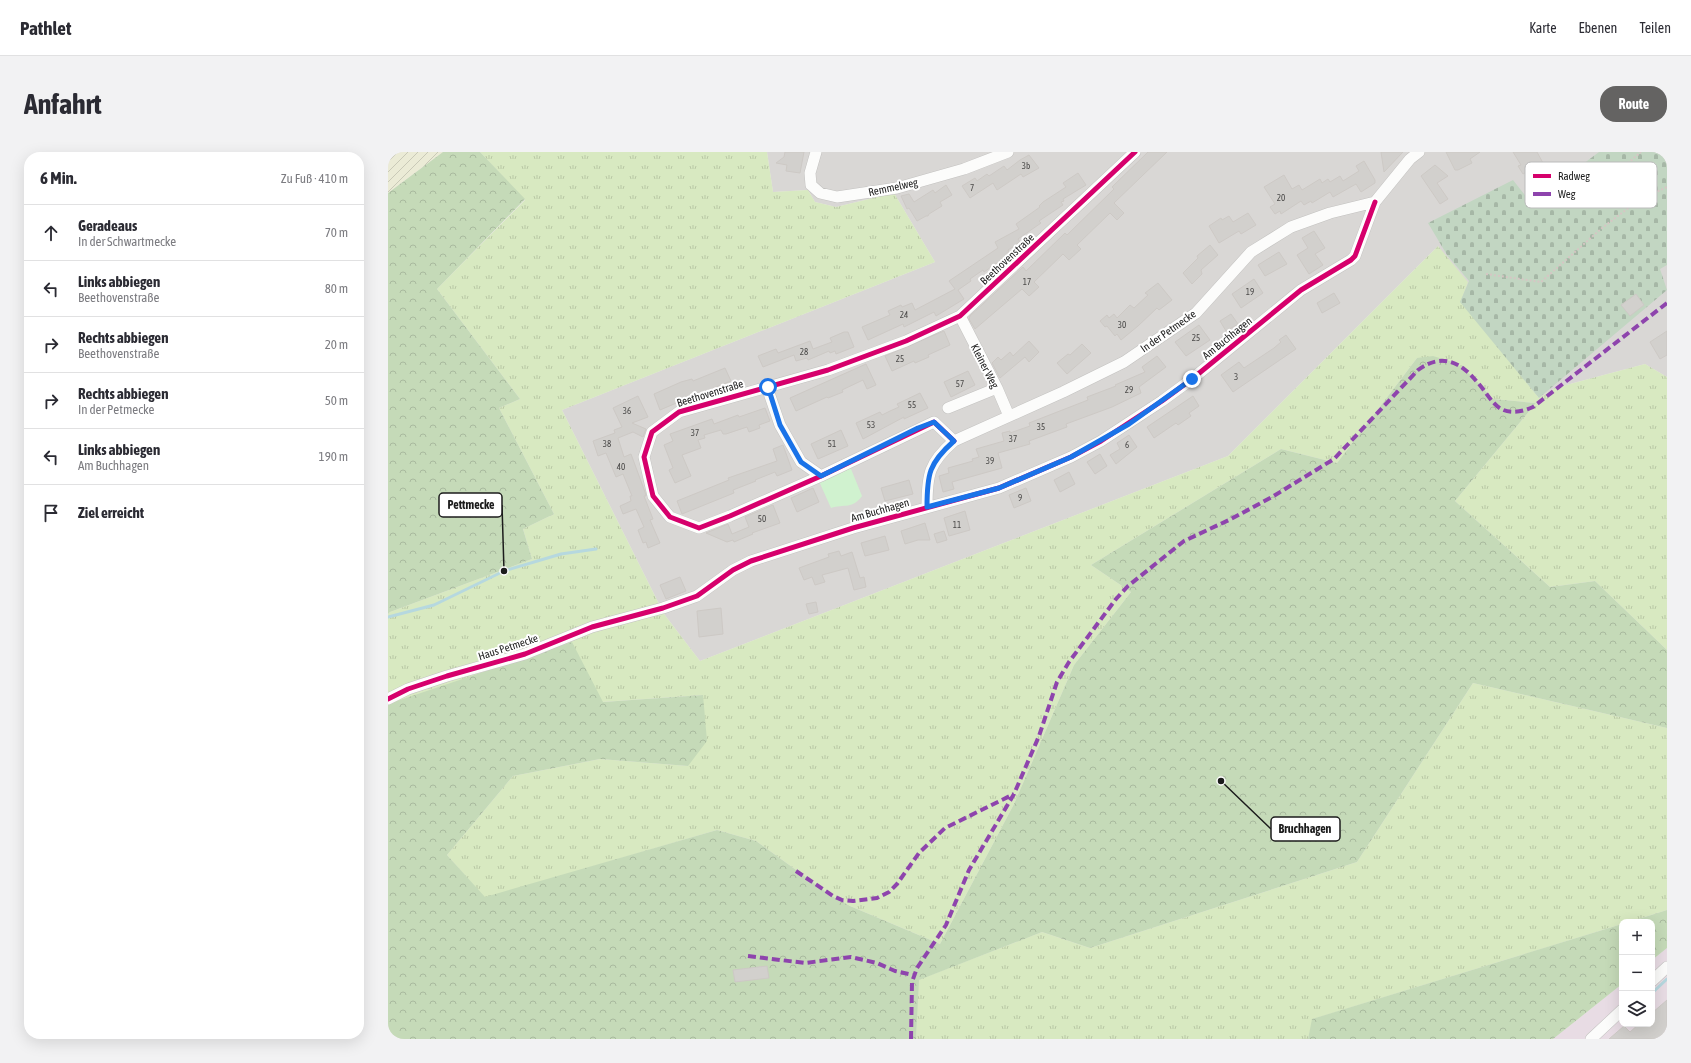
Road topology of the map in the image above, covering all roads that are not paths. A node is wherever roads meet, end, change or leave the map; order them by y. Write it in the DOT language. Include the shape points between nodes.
graph roads {
  1 [pos="816,152"];
  2 [pos="1008,152"];
  3 [pos="1135,152"];
  4 [pos="1419,152"];
  5 [pos="1375,202"];
  6 [pos="960,316"];
  7 [pos="768,387"];
  8 [pos="997,388"];
  9 [pos="948,408"];
  10 [pos="1009,416"];
  11 [pos="954,441"];
  12 [pos="821,476"];
  13 [pos="927,507"];
  14 [pos="634,616"];
  15 [pos="388,699"];
  16 [pos="1667,967"];
  17 [pos="1655,978"];
  18 [pos="1619,1013"];
  19 [pos="1591,1039"];
  1 -- 2 [label="street, Remmelweg" via="810,173 811,185 820,193 837,197 897,188 964,169"];
  3 -- 6 [label="street, Beethovenstraße"];
  4 -- 5 [label="street" via="1410,159"];
  5 -- 10 [label="street, In der Petmecke" via="1330,213 1291,227 1251,252 1196,313 1124,362"];
  5 -- 13 [label="street, Am Buchhagen" via="1355,256 1351,260 1301,290 1192,379 1134,420 1071,457 999,488"];
  6 -- 7 [label="street, Beethovenstraße" via="906,341 828,370"];
  6 -- 8 [label="street, Kleiner Weg"];
  7 -- 12 [label="street" via="780,425 801,462"];
  7 -- 12 [label="street, Beethovenstraße" via="679,412 652,432 644,456 653,496 670,518 699,528"];
  8 -- 9 [label="street"];
  8 -- 10 [label="street, Kleiner Weg"];
  10 -- 11 [label="street, In der Petmecke"];
  11 -- 12 [label="street, Beethovenstraße" via="934,422"];
  11 -- 13 [label="street, In der Petmecke" via="940,453 932,466 927,487"];
  13 -- 14 [label="street, Am Buchhagen" via="751,561 733,570 697,596"];
  14 -- 15 [label="street, Haus Petmecke" via="592,627 525,654 428,682"];
  16 -- 17 [label="street"];
  18 -- 19 [label="street"];
}
